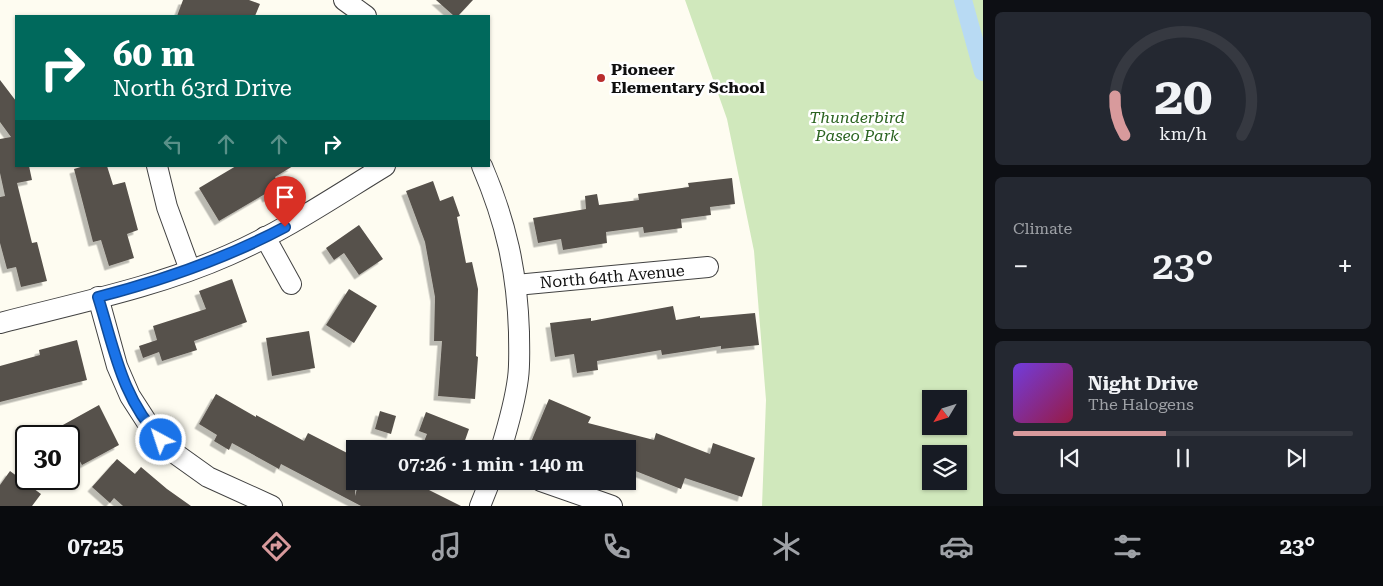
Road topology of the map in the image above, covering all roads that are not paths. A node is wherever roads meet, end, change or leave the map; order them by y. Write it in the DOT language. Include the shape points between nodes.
graph roads {
  1 [pos="344,0"];
  2 [pos="365,15"];
  3 [pos="156,167"];
  4 [pos="383,167"];
  5 [pos="482,167"];
  6 [pos="265,237"];
  7 [pos="708,267"];
  8 [pos="190,270"];
  9 [pos="291,284"];
  10 [pos="516,285"];
  11 [pos="98,297"];
  12 [pos="0,323"];
  13 [pos="504,440"];
  14 [pos="486,490"];
  15 [pos="566,490"];
  16 [pos="272,506"];
  17 [pos="480,506"];
  18 [pos="612,506"];
  1 -- 2 [label="street"];
  3 -- 8 [label="street" via="167,208"];
  4 -- 6 [label="street"];
  5 -- 10 [label="street" via="505,230"];
  6 -- 8 [label="street"];
  6 -- 9 [label="street"];
  7 -- 10 [label="street, North 64th Avenue"];
  8 -- 11 [label="street"];
  10 -- 13 [label="street" via="518,377"];
  11 -- 12 [label="street"];
  11 -- 16 [label="street" via="130,396 150,427 173,452 208,478"];
  14 -- 17 [label="street"];
  15 -- 18 [label="street"];
}
